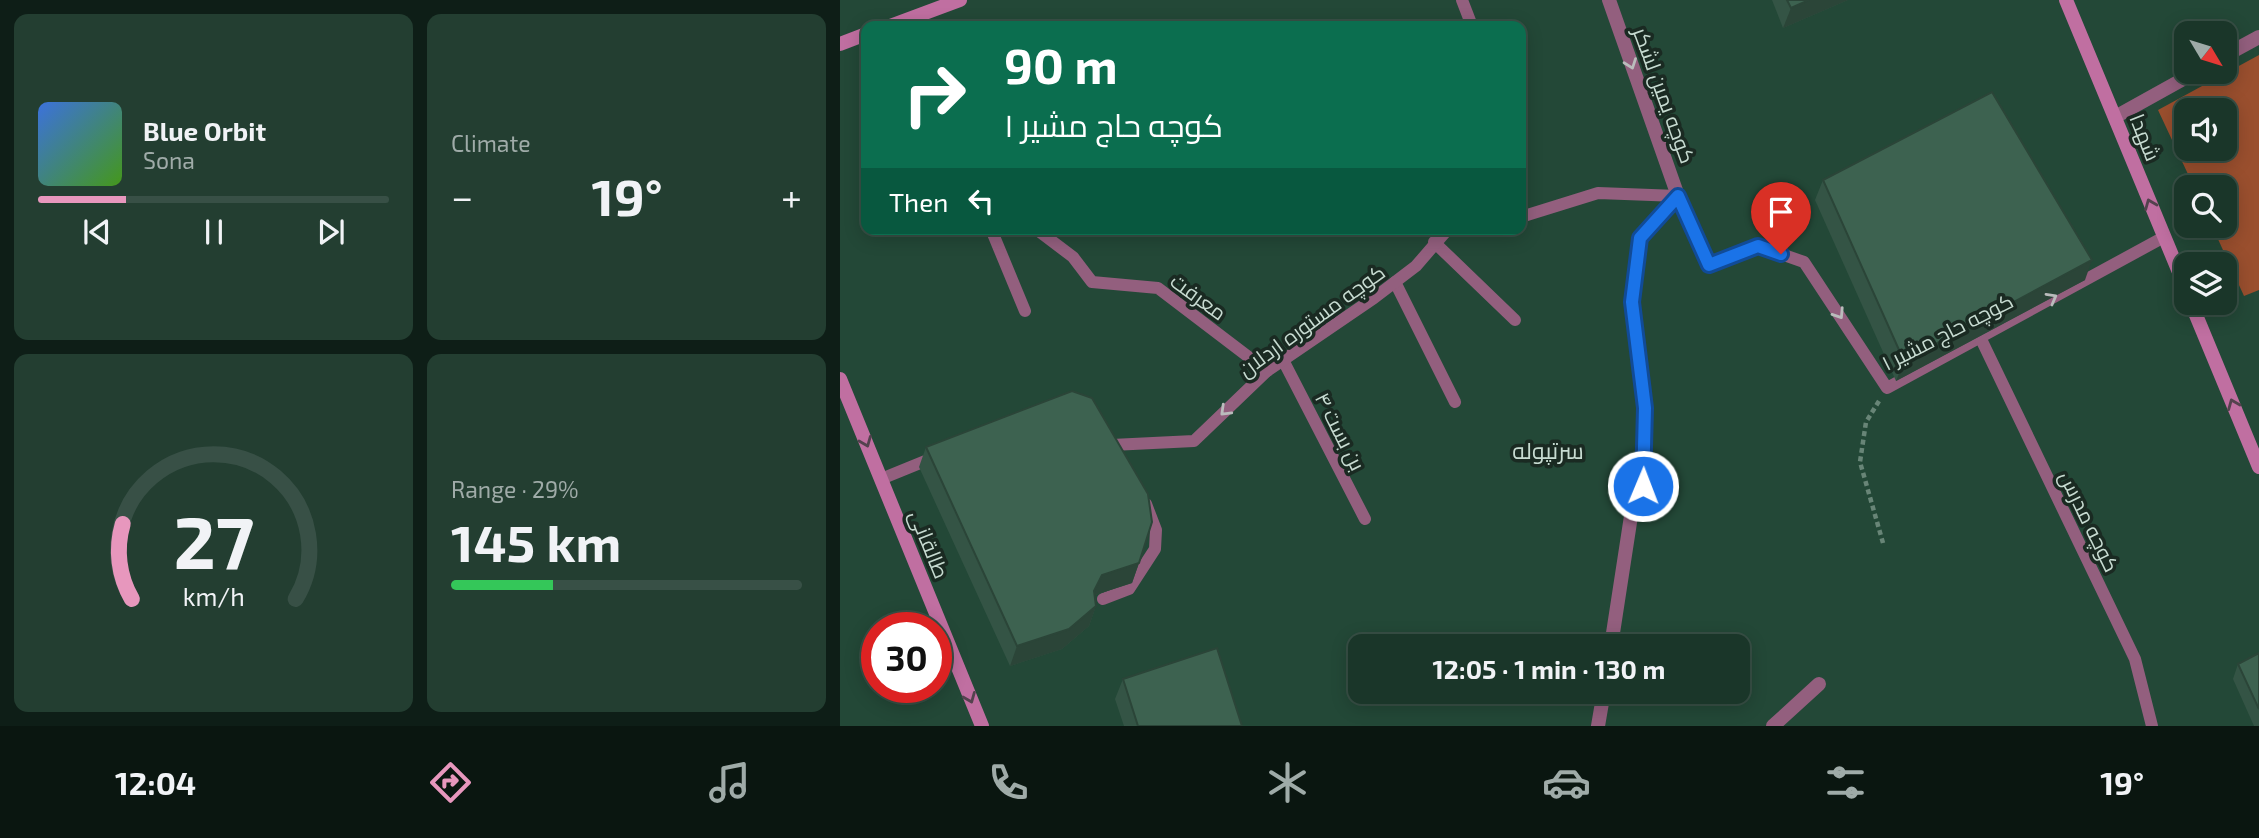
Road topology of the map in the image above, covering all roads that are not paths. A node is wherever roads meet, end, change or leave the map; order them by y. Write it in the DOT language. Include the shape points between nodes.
graph roads {
  1 [pos="960,0"];
  2 [pos="1462,0"];
  3 [pos="1609,0"];
  4 [pos="2066,0"];
  5 [pos="913,21"];
  6 [pos="1470,21"];
  7 [pos="861,36"];
  8 [pos="2259,37"];
  9 [pos="840,44"];
  10 [pos="2237,49"];
  11 [pos="2174,84"];
  12 [pos="2115,117"];
  13 [pos="1678,196"];
  14 [pos="1526,215"];
  15 [pos="993,235"];
  16 [pos="1044,235"];
  17 [pos="1442,235"];
  18 [pos="2164,237"];
  19 [pos="1434,242"];
  20 [pos="2174,261"];
  21 [pos="1395,282"];
  22 [pos="1025,312"];
  23 [pos="2196,315"];
  24 [pos="1515,320"];
  25 [pos="1980,337"];
  26 [pos="1283,360"];
  27 [pos="1267,371"];
  28 [pos="840,379"];
  29 [pos="1455,402"];
  30 [pos="1112,445"];
  31 [pos="943,454"];
  32 [pos="2259,467"];
  33 [pos="881,479"];
  34 [pos="1141,493"];
  35 [pos="1365,519"];
  36 [pos="1103,599"];
  37 [pos="1613,634"];
  38 [pos="1819,684"];
  39 [pos="1602,704"];
  40 [pos="982,726"];
  41 [pos="1598,726"];
  42 [pos="1773,726"];
  43 [pos="2152,726"];
  1 -- 5 [label="main road"];
  2 -- 6 [label="lane"];
  3 -- 13 [label="street, کوچه یمین لشکر, one-way"];
  4 -- 12 [label="main road, شهدا"];
  7 -- 9 [label="main road"];
  8 -- 10 [label="street"];
  11 -- 12 [label="street"];
  18 -- 12 [label="main road, شهدا, one-way"];
  13 -- 14 [label="lane" via="1598,193"];
  13 -- 25 [label="lane, کوچه حاج مشیر ۱, one-way" via="1709,265 1758,246 1804,262 1887,388"];
  13 -- 37 [label="street, کوچه یمین لشکر" via="1640,238 1632,302 1645,408 1643,486 1631,516"];
  15 -- 22 [label="lane"];
  16 -- 27 [label="lane, معرفت" via="1073,257 1092,282 1158,288"];
  17 -- 19 [label="lane, کوچه مستوره اردلان"];
  18 -- 20 [label="main road, شهدا"];
  25 -- 18 [label="lane, کوچه حاج مشیر ۱, one-way"];
  19 -- 21 [label="lane, کوچه مستوره اردلان"];
  19 -- 24 [label="lane"];
  21 -- 26 [label="lane, کوچه مستوره اردلان"];
  21 -- 29 [label="lane"];
  32 -- 23 [label="main road, one-way"];
  25 -- 43 [label="lane, کوچه مدرس" via="2135,659"];
  26 -- 27 [label="lane, کوچه مستوره اردلان"];
  26 -- 35 [label="lane, بن بست ۴"];
  27 -- 30 [label="lane, کوچه مستوره اردلان, one-way" via="1195,441"];
  28 -- 33 [label="main road, طالقانی, one-way"];
  31 -- 33 [label="lane"];
  33 -- 40 [label="main road, طالقانی, one-way"];
  34 -- 36 [label="lane" via="1156,530 1155,549 1129,589"];
  38 -- 42 [label="street"];
  39 -- 41 [label="street"];
}
